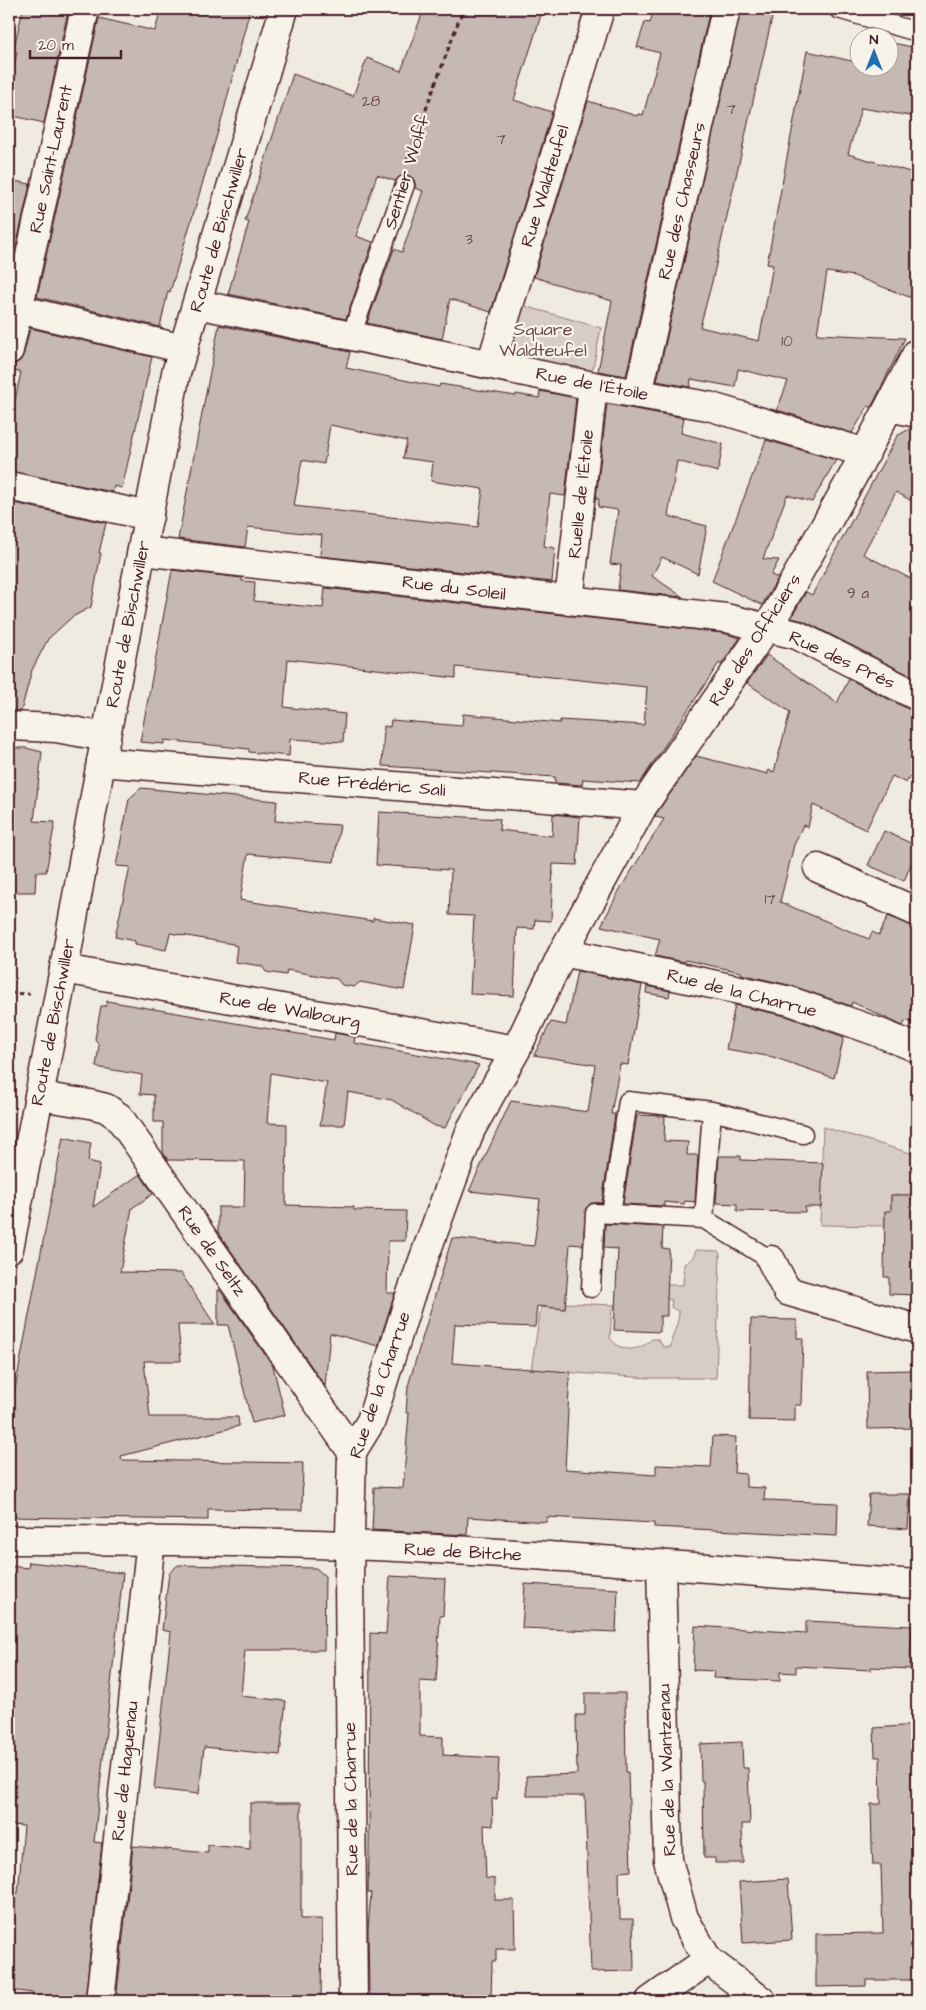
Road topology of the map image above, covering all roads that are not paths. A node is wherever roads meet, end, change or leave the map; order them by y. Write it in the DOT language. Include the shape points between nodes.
graph roads {
  1 [pos="84,9"];
  2 [pos="284,9"];
  3 [pos="600,9"];
  4 [pos="726,9"];
  5 [pos="838,9"];
  6 [pos="917,32"];
  7 [pos="406,185"];
  8 [pos="198,304"];
  9 [pos="18,310"];
  10 [pos="351,336"];
  11 [pos="184,349"];
  12 [pos="9,350"];
  13 [pos="917,353"];
  14 [pos="491,364"];
  15 [pos="593,386"];
  16 [pos="638,394"];
  17 [pos="890,407"];
  18 [pos="917,413"];
  19 [pos="866,453"];
  20 [pos="9,486"];
  21 [pos="149,516"];
  22 [pos="142,551"];
  23 [pos="569,601"];
  24 [pos="765,628"];
  25 [pos="917,696"];
  26 [pos="9,726"];
  27 [pos="104,749"];
  28 [pos="643,806"];
  29 [pos="818,868"];
  30 [pos="595,893"];
  31 [pos="917,912"];
  32 [pos="563,952"];
  33 [pos="64,969"];
  34 [pos="917,1048"];
  35 [pos="516,1050"];
  36 [pos="39,1096"];
  37 [pos="712,1111"];
  38 [pos="803,1134"];
  39 [pos="611,1214"];
  40 [pos="704,1219"];
  41 [pos="9,1249"];
  42 [pos="771,1260"];
  43 [pos="591,1288"];
  44 [pos="917,1329"];
  45 [pos="352,1452"];
  46 [pos="9,1540"];
  47 [pos="151,1540"];
  48 [pos="349,1545"];
  49 [pos="661,1564"];
  50 [pos="917,1584"];
  51 [pos="708,1960"];
  52 [pos="100,2001"];
  53 [pos="353,2001"];
  54 [pos="650,2001"];
  55 [pos="762,2001"];
  1 -- 9 [label="street, Rue Saint-Laurent"];
  2 -- 8 [label="street, Route de Bischwiller"];
  3 -- 14 [label="street, Rue Waldteufel"];
  4 -- 16 [label="street, Rue des Chasseurs"];
  5 -- 6 [label="lane"];
  7 -- 10 [label="lane, Sentier Wolff"];
  8 -- 10 [label="street, Rue de l'Étoile"];
  8 -- 11 [label="street, Route de Bischwiller"];
  9 -- 11 [label="street"];
  9 -- 12 [label="street, Rue Saint-Laurent"];
  10 -- 14 [label="street, Rue de l'Étoile"];
  11 -- 21 [label="street, Route de Bischwiller" via="176,373"];
  13 -- 17 [label="street, Rue des Officiers"];
  14 -- 15 [label="street, Rue de l'Étoile"];
  15 -- 16 [label="street, Rue de l'Étoile"];
  15 -- 23 [label="street, Ruelle de l'Étoile"];
  16 -- 19 [label="street, Rue de l'Étoile" via="708,406"];
  17 -- 18 [label="street"];
  17 -- 19 [label="street, Rue des Officiers"];
  19 -- 24 [label="street, Rue des Officiers" via="775,616"];
  20 -- 21 [label="street"];
  21 -- 22 [label="street, Route de Bischwiller"];
  22 -- 23 [label="street, Rue du Soleil"];
  22 -- 27 [label="street, Route de Bischwiller"];
  23 -- 24 [label="street, Rue du Soleil" via="726,618"];
  24 -- 25 [label="street, Rue des Prés" via="797,635"];
  24 -- 28 [label="street, Rue des Officiers"];
  26 -- 27 [label="street, Rue Frédéric Sali" via="56,728"];
  27 -- 28 [label="street, Rue Frédéric Sali"];
  27 -- 33 [label="street, Route de Bischwiller"];
  28 -- 30 [label="street, Rue des Officiers"];
  29 -- 31 [label="street"];
  30 -- 32 [label="street, Rue de la Charrue"];
  32 -- 34 [label="street, Rue de la Charrue" via="790,1001"];
  32 -- 35 [label="street, Rue de la Charrue"];
  33 -- 35 [label="street, Rue de Walbourg"];
  33 -- 36 [label="street, Route de Bischwiller"];
  35 -- 45 [label="street, Rue de la Charrue" via="471,1129 409,1299 371,1421"];
  36 -- 41 [label="street, Route de Bischwiller"];
  36 -- 45 [label="street, Rue de Seltz" via="106,1108 119,1117"];
  37 -- 38 [label="lane"];
  37 -- 39 [label="lane" via="628,1101"];
  37 -- 40 [label="lane"];
  39 -- 40 [label="lane"];
  39 -- 43 [label="lane" via="595,1213"];
  40 -- 42 [label="lane"];
  42 -- 44 [label="street" via="786,1291"];
  45 -- 48 [label="street, Rue de la Charrue"];
  46 -- 47 [label="street, Rue de Bitche"];
  47 -- 48 [label="street, Rue de Bitche"];
  47 -- 52 [label="street, Rue de Haguenau"];
  48 -- 49 [label="street, Rue de Bitche"];
  48 -- 53 [label="street, Rue de la Charrue"];
  49 -- 50 [label="street, Rue de Bitche"];
  49 -- 51 [label="street, Rue de la Wantzenau" via="668,1860 684,1918"];
  51 -- 54 [label="street"];
  51 -- 55 [label="street, Rue de la Wantzenau"];
}
